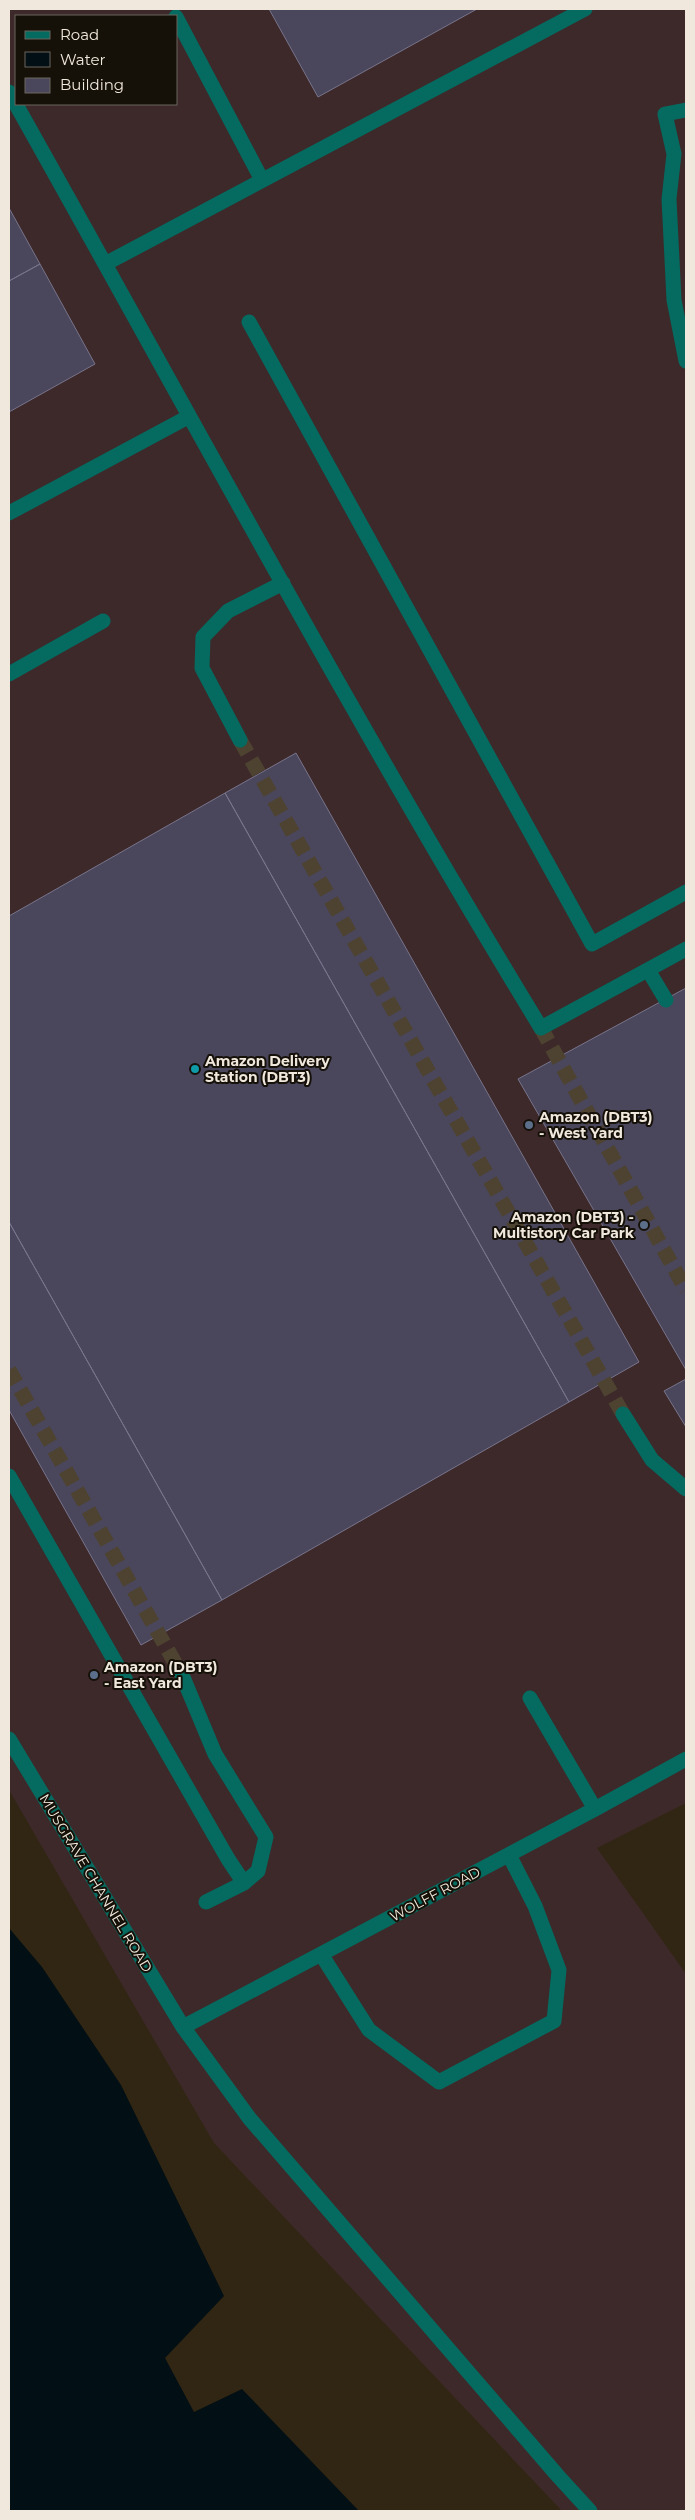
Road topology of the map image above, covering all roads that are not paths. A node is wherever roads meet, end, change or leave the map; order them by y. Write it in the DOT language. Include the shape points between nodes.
graph roads {
  1 [pos="585,9"];
  2 [pos="178,21"];
  3 [pos="16,105"];
  4 [pos="686,110"];
  5 [pos="679,143"];
  6 [pos="262,180"];
  7 [pos="106,264"];
  8 [pos="249,322"];
  9 [pos="686,361"];
  10 [pos="188,417"];
  11 [pos="9,513"];
  12 [pos="283,583"];
  13 [pos="102,621"];
  14 [pos="9,674"];
  15 [pos="240,740"];
  16 [pos="686,892"];
  17 [pos="686,949"];
  18 [pos="648,970"];
  19 [pos="666,1000"];
  20 [pos="623,1414"];
  21 [pos="9,1476"];
  22 [pos="686,1489"];
  23 [pos="182,1675"];
  24 [pos="530,1698"];
  25 [pos="9,1739"];
  26 [pos="686,1759"];
  27 [pos="595,1810"];
  28 [pos="509,1855"];
  29 [pos="244,1883"];
  30 [pos="206,1902"];
  31 [pos="321,1954"];
  32 [pos="183,2026"];
  33 [pos="590,2511"];
  1 -- 6 [label="lane"];
  2 -- 6 [label="lane"];
  3 -- 7 [label="lane"];
  4 -- 5 [label="lane" via="665,114"];
  5 -- 9 [label="lane" via="674,154 669,199 674,300"];
  6 -- 7 [label="lane"];
  7 -- 10 [label="lane"];
  8 -- 16 [label="lane" via="592,944"];
  10 -- 11 [label="lane"];
  10 -- 12 [label="lane"];
  12 -- 15 [label="lane" via="228,611 202,637 202,668"];
  12 -- 18 [label="lane" via="462,899 541,1028"];
  13 -- 14 [label="lane"];
  17 -- 18 [label="lane"];
  18 -- 19 [label="lane"];
  20 -- 22 [label="lane" via="652,1460"];
  21 -- 29 [label="lane"];
  23 -- 29 [label="lane" via="215,1754 266,1836 258,1871"];
  24 -- 27 [label="lane"];
  25 -- 32 [label="lane, MUSGRAVE CHANNEL ROAD"];
  26 -- 27 [label="lane, WOLFF ROAD"];
  27 -- 28 [label="lane, WOLFF ROAD"];
  28 -- 31 [label="lane, WOLFF ROAD"];
  28 -- 31 [label="lane" via="535,1906 559,1970 554,2021 439,2082 369,2030"];
  29 -- 30 [label="lane"];
  31 -- 32 [label="lane, WOLFF ROAD"];
  32 -- 33 [label="lane, MUSGRAVE CHANNEL ROAD" via="250,2119"];
}
